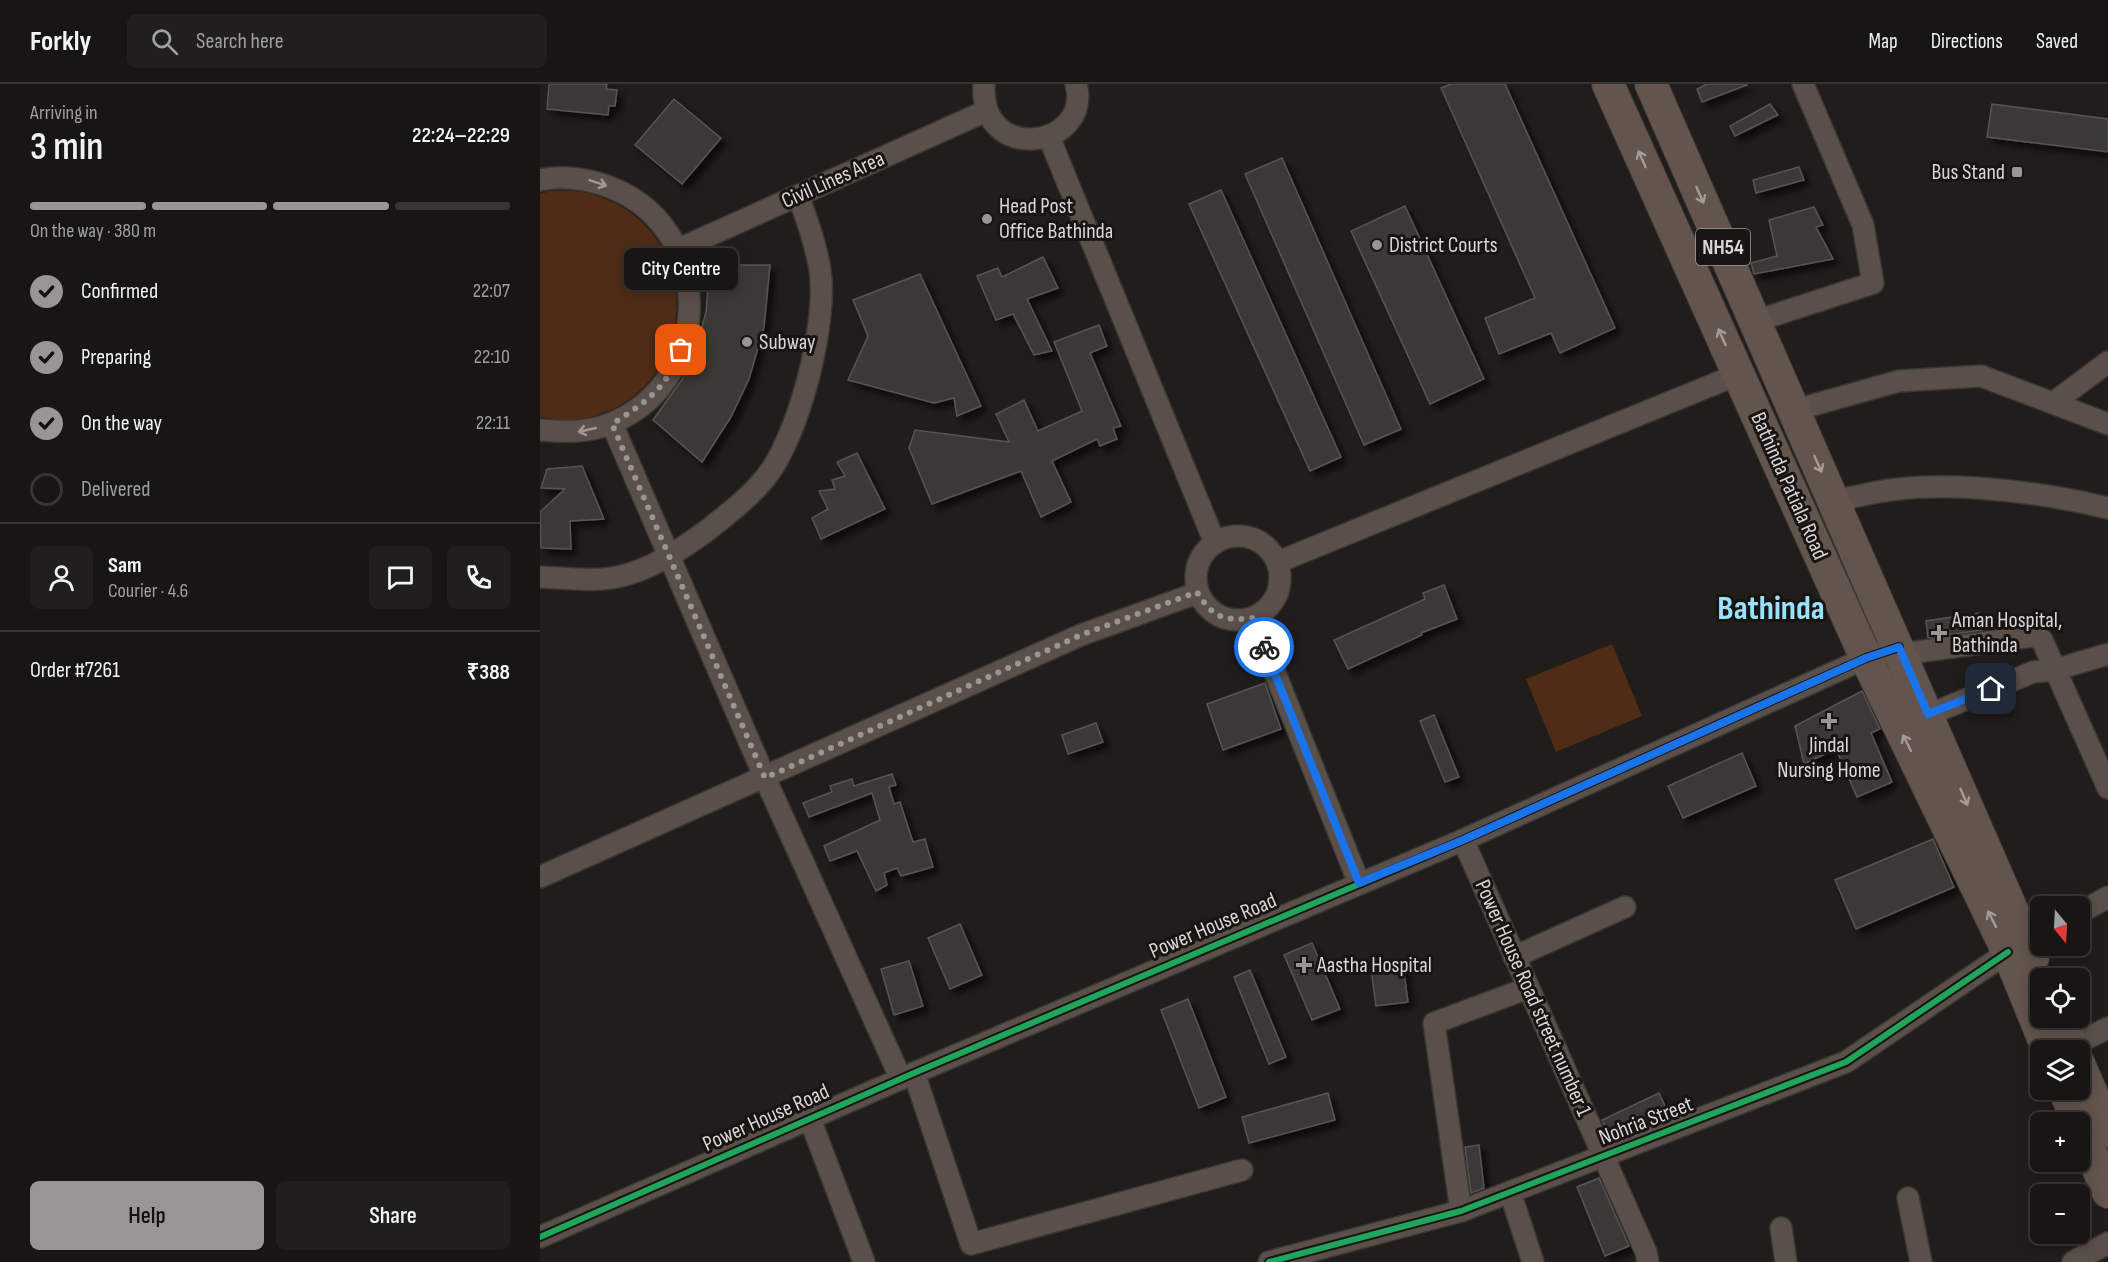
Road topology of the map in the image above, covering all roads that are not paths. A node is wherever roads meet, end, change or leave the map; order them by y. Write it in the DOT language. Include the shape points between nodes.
graph roads {
  1 [pos="984,84"];
  2 [pos="1076,84"];
  3 [pos="1608,84"];
  4 [pos="1651,84"];
  5 [pos="1803,84"];
  6 [pos="986,111"];
  7 [pos="1049,136"];
  8 [pos="540,180"];
  9 [pos="798,196"];
  10 [pos="679,249"];
  11 [pos="1756,321"];
  12 [pos="2108,362"];
  13 [pos="1738,374"];
  14 [pos="2053,403"];
  15 [pos="1795,411"];
  16 [pos="612,424"];
  17 [pos="2108,424"];
  18 [pos="540,430"];
  19 [pos="1834,501"];
  20 [pos="2108,508"];
  21 [pos="1215,543"];
  22 [pos="668,555"];
  23 [pos="1278,562"];
  24 [pos="540,577"];
  25 [pos="1197,592"];
  26 [pos="1253,618"];
  27 [pos="1900,650"];
  28 [pos="2108,654"];
  29 [pos="1866,658"];
  30 [pos="2054,670"];
  31 [pos="1928,714"];
  32 [pos="765,778"];
  33 [pos="2108,788"];
  34 [pos="1463,840"];
  35 [pos="540,877"];
  36 [pos="1359,883"];
  37 [pos="2108,897"];
  38 [pos="1625,907"];
  39 [pos="2090,907"];
  40 [pos="2026,947"];
  41 [pos="1514,957"];
  42 [pos="2037,968"];
  43 [pos="1528,988"];
  44 [pos="2108,1028"];
  45 [pos="2063,1040"];
  46 [pos="2089,1040"];
  47 [pos="908,1076"];
  48 [pos="2090,1096"];
  49 [pos="810,1119"];
  50 [pos="2108,1131"];
  51 [pos="2090,1151"];
  52 [pos="1602,1157"];
  53 [pos="1242,1170"];
  54 [pos="1510,1192"];
  55 [pos="2108,1192"];
  56 [pos="1908,1198"];
  57 [pos="1461,1211"];
  58 [pos="1781,1228"];
  59 [pos="540,1237"];
  60 [pos="2108,1243"];
  61 [pos="864,1262"];
  62 [pos="1269,1262"];
  63 [pos="1533,1262"];
  64 [pos="1648,1262"];
  65 [pos="1786,1262"];
  66 [pos="1921,1262"];
  67 [pos="2073,1262"];
  1 -- 6 [label="street"];
  2 -- 7 [label="street" via="1077,103 1071,117"];
  13 -- 3 [label="highway, Bathinda Patiala Road / NH54, one-way"];
  4 -- 11 [label="highway, NH54, one-way"];
  5 -- 11 [label="street" via="1863,225 1873,284"];
  6 -- 7 [label="street" via="1006,134 1034,140"];
  6 -- 9 [label="street, Civil Lines Area"];
  7 -- 21 [label="street"];
  8 -- 10 [label="street, one-way" via="588,180 625,193 656,217"];
  9 -- 10 [label="street, Civil Lines Area"];
  9 -- 22 [label="street" via="821,283 819,321 803,403 782,452 756,489 690,544"];
  10 -- 16 [label="street" via="691,289 689,331 674,370 647,402"];
  11 -- 15 [label="highway, NH54"];
  12 -- 14 [label="street"];
  13 -- 23 [label="street"];
  13 -- 29 [label="highway, Bathinda Patiala Road / NH54"];
  14 -- 15 [label="street" via="1981,376 1899,381"];
  14 -- 17 [label="street"];
  15 -- 19 [label="highway, NH54, one-way"];
  16 -- 18 [label="street, one-way" via="573,433"];
  16 -- 22 [label="street"];
  19 -- 20 [label="street" via="1898,488 1967,488 2061,497"];
  19 -- 27 [label="highway, NH54"];
  21 -- 23 [label="street" via="1224,538 1245,537 1267,547"];
  21 -- 25 [label="street" via="1203,553 1196,571"];
  22 -- 24 [label="street" via="647,568 616,577"];
  22 -- 32 [label="street"];
  23 -- 26 [label="street" via="1280,587 1271,606"];
  25 -- 26 [label="street" via="1208,609 1229,620"];
  25 -- 32 [label="street" via="1081,635"];
  26 -- 36 [label="street"];
  27 -- 29 [label="street, Power House Road"];
  27 -- 30 [label="street, Power House Road" via="2033,636 2042,640"];
  27 -- 31 [label="highway, NH54"];
  28 -- 30 [label="street"];
  29 -- 34 [label="street, Power House Road"];
  40 -- 29 [label="highway, Bathinda Patiala Road / NH54, one-way"];
  30 -- 31 [label="street" via="2033,672"];
  30 -- 33 [label="street, Power House Road"];
  31 -- 40 [label="highway, NH54, one-way"];
  32 -- 35 [label="street"];
  32 -- 47 [label="street"];
  34 -- 36 [label="street, Power House Road"];
  34 -- 41 [label="street, Power House Road street number 1"];
  36 -- 47 [label="street, Power House Road"];
  37 -- 39 [label="street"];
  38 -- 41 [label="street"];
  40 -- 42 [label="highway, NH54"];
  40 -- 45 [label="highway, Bathinda Patiala Road / NH54"];
  40 -- 52 [label="street, Nohria Street" via="1846,1062"];
  41 -- 43 [label="street, Power House Road street number 1"];
  43 -- 52 [label="street, Power House Road street number 1"];
  43 -- 57 [label="street" via="1434,1023"];
  44 -- 46 [label="street"];
  47 -- 49 [label="street, Power House Road"];
  47 -- 53 [label="street" via="971,1244"];
  48 -- 50 [label="highway, NH54"];
  49 -- 59 [label="street, Power House Road"];
  49 -- 61 [label="street"];
  51 -- 55 [label="highway"];
  52 -- 54 [label="street, Nohria Street"];
  52 -- 64 [label="street, Power House Road street number 1"];
  54 -- 57 [label="street, Nohria Street"];
  54 -- 63 [label="street"];
  56 -- 66 [label="street"];
  57 -- 62 [label="street, Nohria Street"];
  58 -- 65 [label="street"];
  60 -- 67 [label="street"];
}
